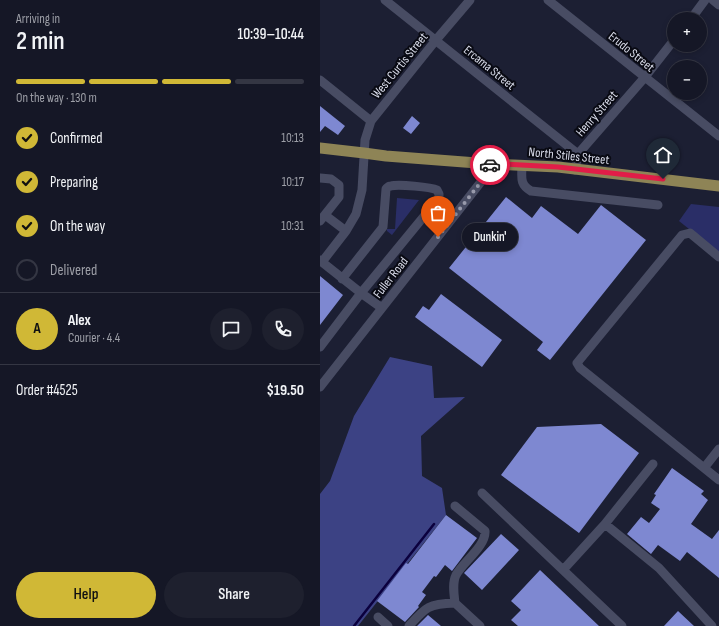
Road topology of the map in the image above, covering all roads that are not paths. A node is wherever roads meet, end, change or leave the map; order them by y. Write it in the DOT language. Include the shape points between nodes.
graph roads {
  1 [pos="386,0"];
  2 [pos="470,0"];
  3 [pos="548,0"];
  4 [pos="705,0"];
  5 [pos="713,0"];
  6 [pos="719,5"];
  7 [pos="696,12"];
  8 [pos="436,40"];
  9 [pos="667,49"];
  10 [pos="645,77"];
  11 [pos="320,80"];
  12 [pos="371,121"];
  13 [pos="719,136"];
  14 [pos="320,148"];
  15 [pos="364,153"];
  16 [pos="578,154"];
  17 [pos="490,164"];
  18 [pos="522,165"];
  19 [pos="575,170"];
  20 [pos="320,178"];
  21 [pos="719,186"];
  22 [pos="658,205"];
  23 [pos="323,218"];
  24 [pos="346,231"];
  25 [pos="719,257"];
  26 [pos="321,261"];
  27 [pos="342,279"];
  28 [pos="361,293"];
  29 [pos="382,308"];
  30 [pos="320,347"];
  31 [pos="320,371"];
  32 [pos="323,383"];
  33 [pos="719,449"];
  34 [pos="653,464"];
  35 [pos="704,468"];
  36 [pos="719,480"];
  37 [pos="482,493"];
  38 [pos="455,506"];
  39 [pos="605,524"];
  40 [pos="563,570"];
  41 [pos="455,602"];
  42 [pos="378,617"];
  43 [pos="388,626"];
  44 [pos="409,626"];
  45 [pos="480,626"];
  46 [pos="622,626"];
  47 [pos="712,626"];
  1 -- 8 [label="street, Ercama Street"];
  2 -- 8 [label="street, West Curtis Street"];
  3 -- 10 [label="street, Erudo Street"];
  4 -- 7 [label="street"];
  5 -- 6 [label="street"];
  8 -- 12 [label="street, West Curtis Street"];
  8 -- 16 [label="street, Ercama Street"];
  9 -- 10 [label="street, Henry Street"];
  10 -- 13 [label="street, Erudo Street"];
  10 -- 16 [label="street, Henry Street"];
  11 -- 12 [label="street"];
  12 -- 15 [label="street, West Curtis Street"];
  14 -- 15 [label="main road, North Stiles Street"];
  15 -- 17 [label="main road, North Stiles Street"];
  15 -- 24 [label="street, West Curtis Street" via="359,203"];
  16 -- 19 [label="street, Henry Street"];
  17 -- 18 [label="main road, North Stiles Street"];
  17 -- 29 [label="street, Fuller Road" via="484,178"];
  18 -- 19 [label="main road, North Stiles Street"];
  18 -- 22 [label="street" via="521,181 525,188 531,191"];
  19 -- 21 [label="main road, North Stiles Street"];
  20 -- 23 [label="street" via="331,179 339,185 339,197"];
  23 -- 24 [label="street"];
  24 -- 26 [label="street, West Curtis Street"];
  25 -- 35 [label="street" via="690,233 682,235 577,363"];
  26 -- 27 [label="street"];
  27 -- 28 [label="street"];
  27 -- 28 [label="street" via="383,227 388,187 394,185 437,190 439,198"];
  28 -- 29 [label="street"];
  28 -- 30 [label="street"];
  29 -- 32 [label="street, Fuller Road"];
  31 -- 32 [label="street"];
  33 -- 35 [label="street"];
  34 -- 39 [label="street"];
  35 -- 36 [label="street"];
  37 -- 40 [label="street"];
  38 -- 41 [label="street" via="485,532 485,535 456,574"];
  39 -- 40 [label="street"];
  39 -- 47 [label="street" via="659,568"];
  40 -- 46 [label="street"];
  41 -- 44 [label="street" via="427,607"];
  41 -- 45 [label="street"];
  42 -- 43 [label="street"];
}
